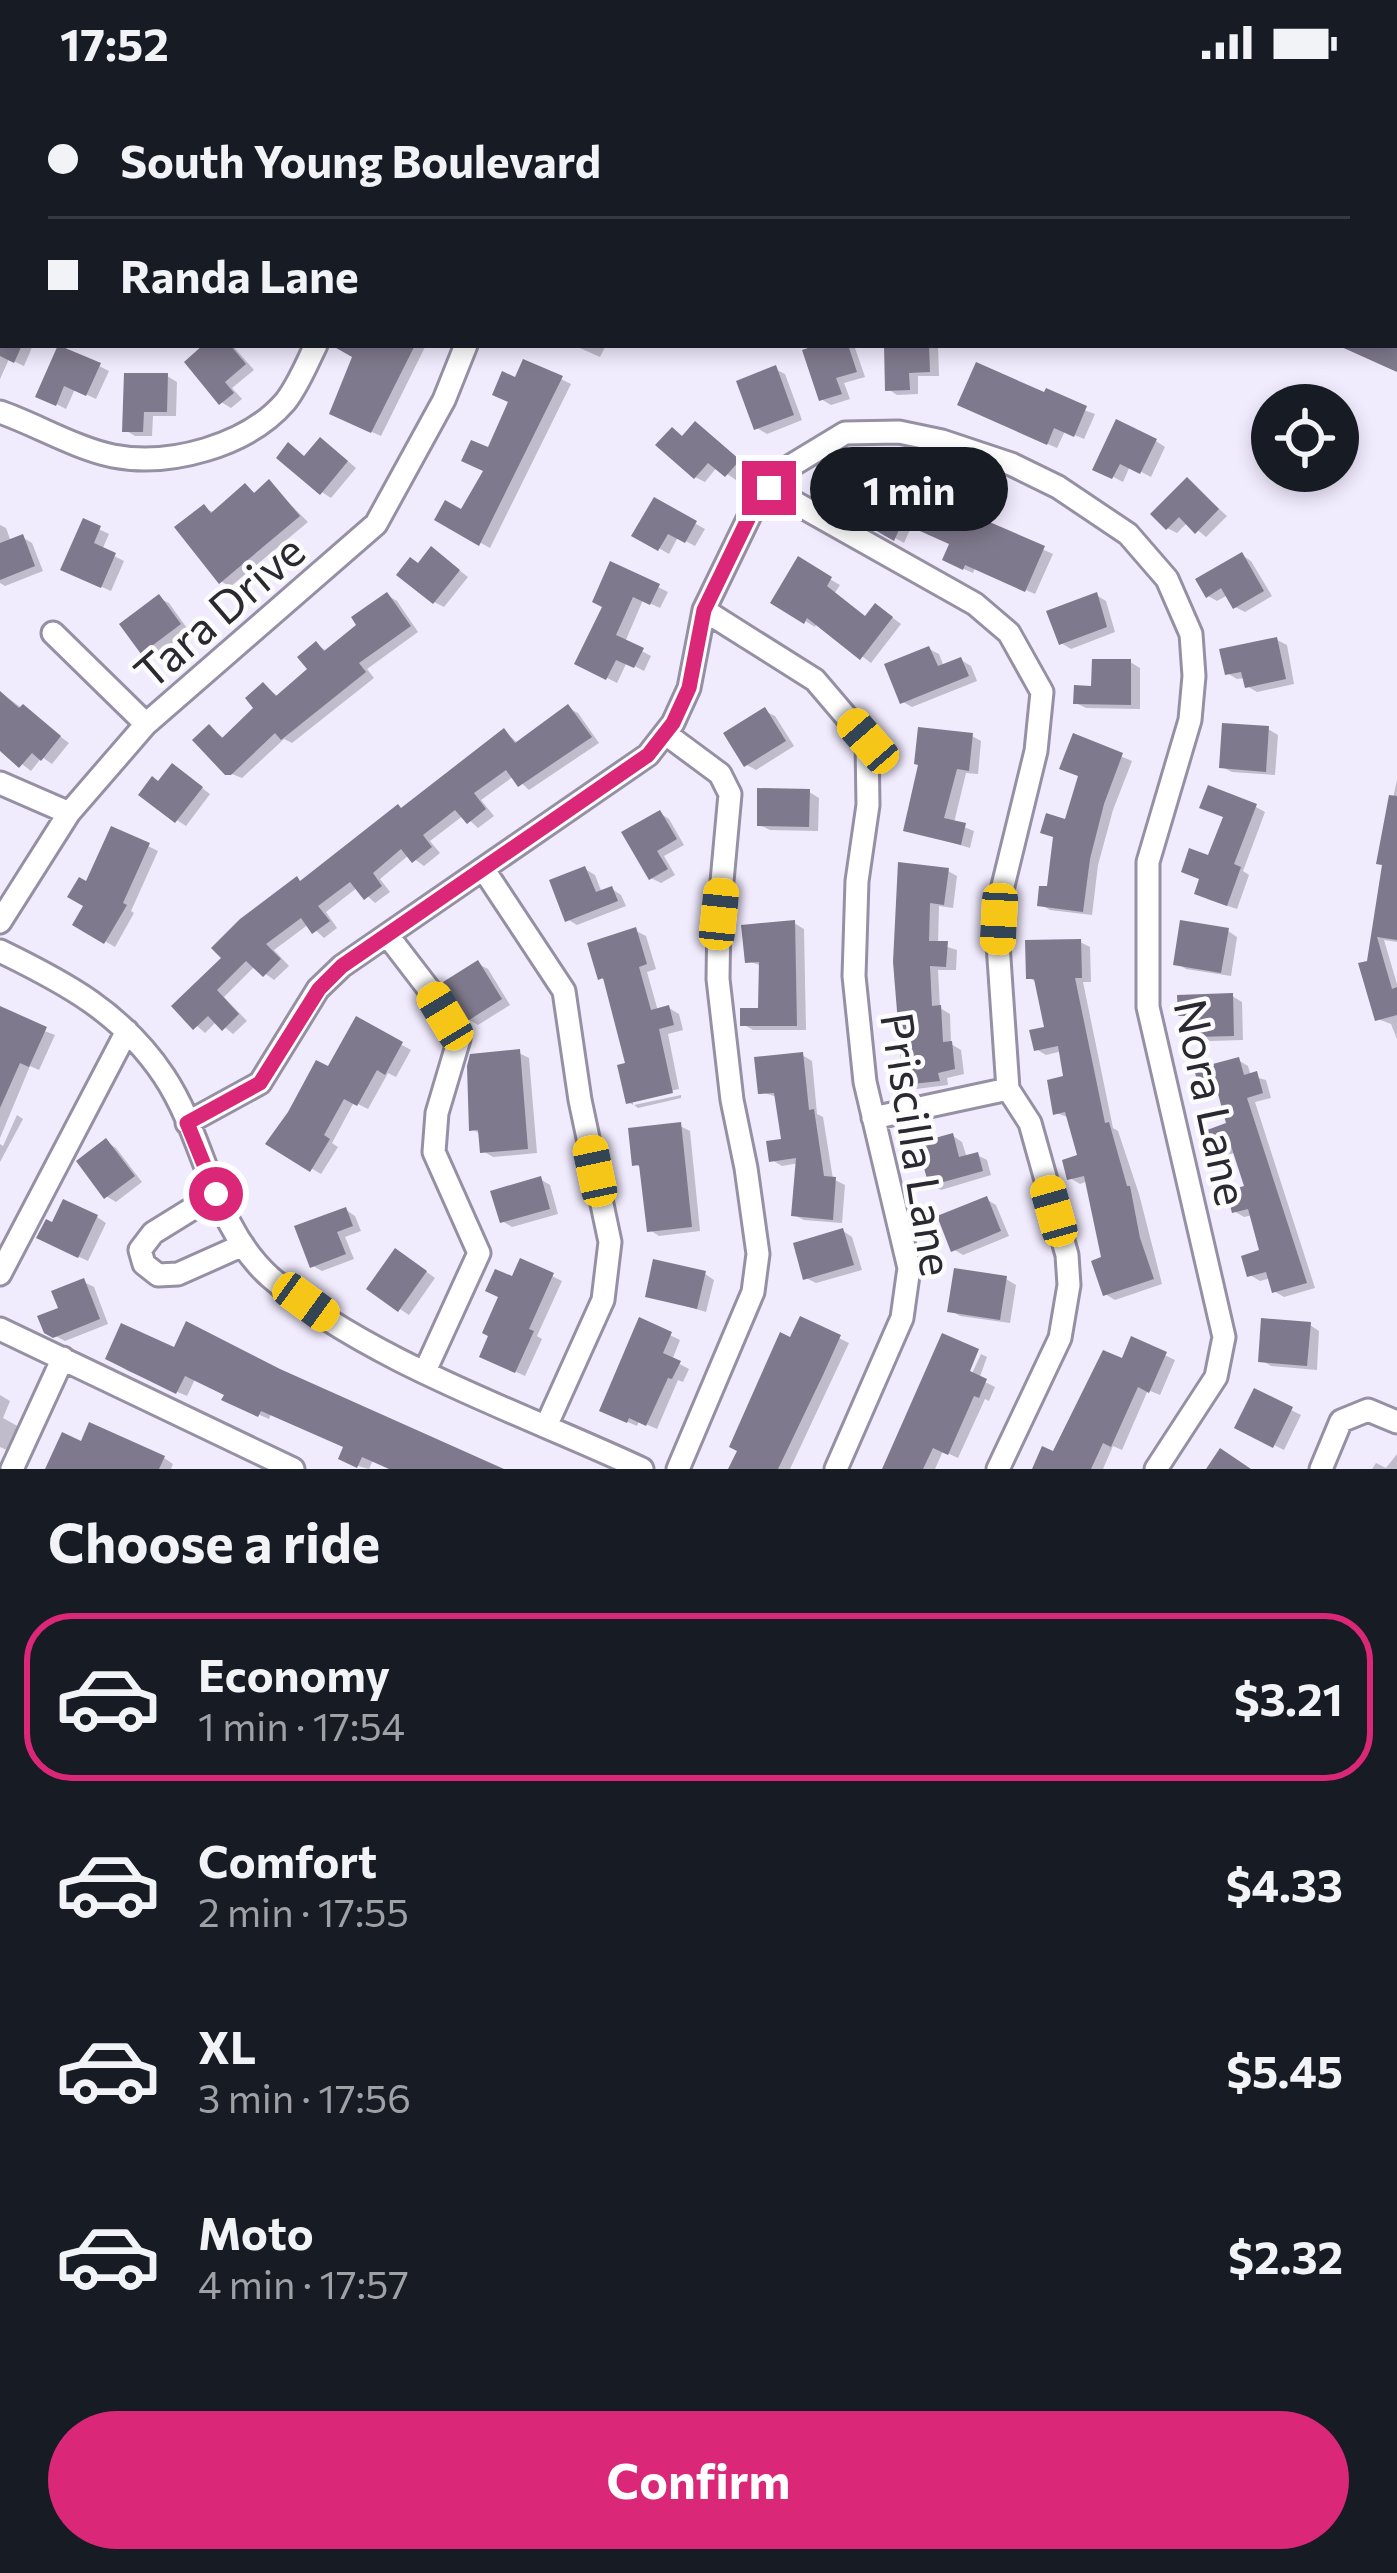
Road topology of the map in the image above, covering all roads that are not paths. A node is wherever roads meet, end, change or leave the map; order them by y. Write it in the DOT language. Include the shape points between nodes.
graph roads {
  1 [pos="314,348"];
  2 [pos="465,348"];
  3 [pos="0,412"];
  4 [pos="769,488"];
  5 [pos="704,610"];
  6 [pos="53,633"];
  7 [pos="146,724"];
  8 [pos="666,734"];
  9 [pos="0,784"];
  10 [pos="69,813"];
  11 [pos="484,870"];
  12 [pos="0,922"];
  13 [pos="388,936"];
  14 [pos="0,951"];
  15 [pos="127,1031"];
  16 [pos="1009,1089"];
  17 [pos="874,1118"];
  18 [pos="187,1123"];
  19 [pos="216,1194"];
  20 [pos="243,1245"];
  21 [pos="0,1274"];
  22 [pos="0,1329"];
  23 [pos="63,1358"];
  24 [pos="425,1371"];
  25 [pos="1397,1422"];
  26 [pos="547,1424"];
  27 [pos="12,1469"];
  28 [pos="292,1469"];
  29 [pos="642,1469"];
  30 [pos="678,1469"];
  31 [pos="836,1469"];
  32 [pos="998,1469"];
  33 [pos="1156,1469"];
  34 [pos="1321,1469"];
  1 -- 3 [label="street" via="284,403 243,433 182,456 111,455"];
  2 -- 7 [label="street, Tara Drive" via="376,524"];
  4 -- 5 [label="street"];
  4 -- 16 [label="street" via="975,604 1009,633 1042,692 1036,751 1000,894"];
  4 -- 33 [label="street, Nora Lane" via="779,473 845,433 899,432 1011,464 1128,534 1167,579 1191,634 1190,720 1148,862 1148,1007 1224,1337 1216,1377"];
  5 -- 8 [label="street" via="689,688"];
  5 -- 17 [label="street, Priscilla Lane" via="814,680 868,741 854,976"];
  6 -- 7 [label="street"];
  7 -- 10 [label="street, Tara Drive"];
  8 -- 11 [label="street" via="648,755"];
  8 -- 30 [label="street" via="721,775 730,794 718,979 758,1254 753,1292"];
  9 -- 10 [label="street"];
  10 -- 12 [label="street, Tara Drive"];
  11 -- 13 [label="street"];
  11 -- 26 [label="street" via="565,992 610,1242 603,1300"];
  13 -- 18 [label="street" via="319,989 260,1083"];
  13 -- 24 [label="street" via="459,1039 434,1152 479,1253"];
  14 -- 15 [label="street" via="76,988"];
  15 -- 18 [label="street" via="165,1078"];
  15 -- 21 [label="street"];
  16 -- 17 [label="street"];
  16 -- 32 [label="street" via="1030,1123 1069,1285 1060,1338"];
  17 -- 31 [label="street, Priscilla Lane" via="909,1268 902,1318"];
  18 -- 19 [label="street"];
  19 -- 20 [label="street"];
  19 -- 20 [label="street" via="153,1233 140,1250 144,1264 158,1275 178,1274"];
  20 -- 24 [label="street" via="269,1276 343,1329"];
  22 -- 23 [label="street"];
  23 -- 27 [label="street"];
  23 -- 28 [label="street"];
  24 -- 26 [label="street"];
  25 -- 34 [label="street" via="1367,1410 1342,1421"];
  26 -- 29 [label="street"];
}
